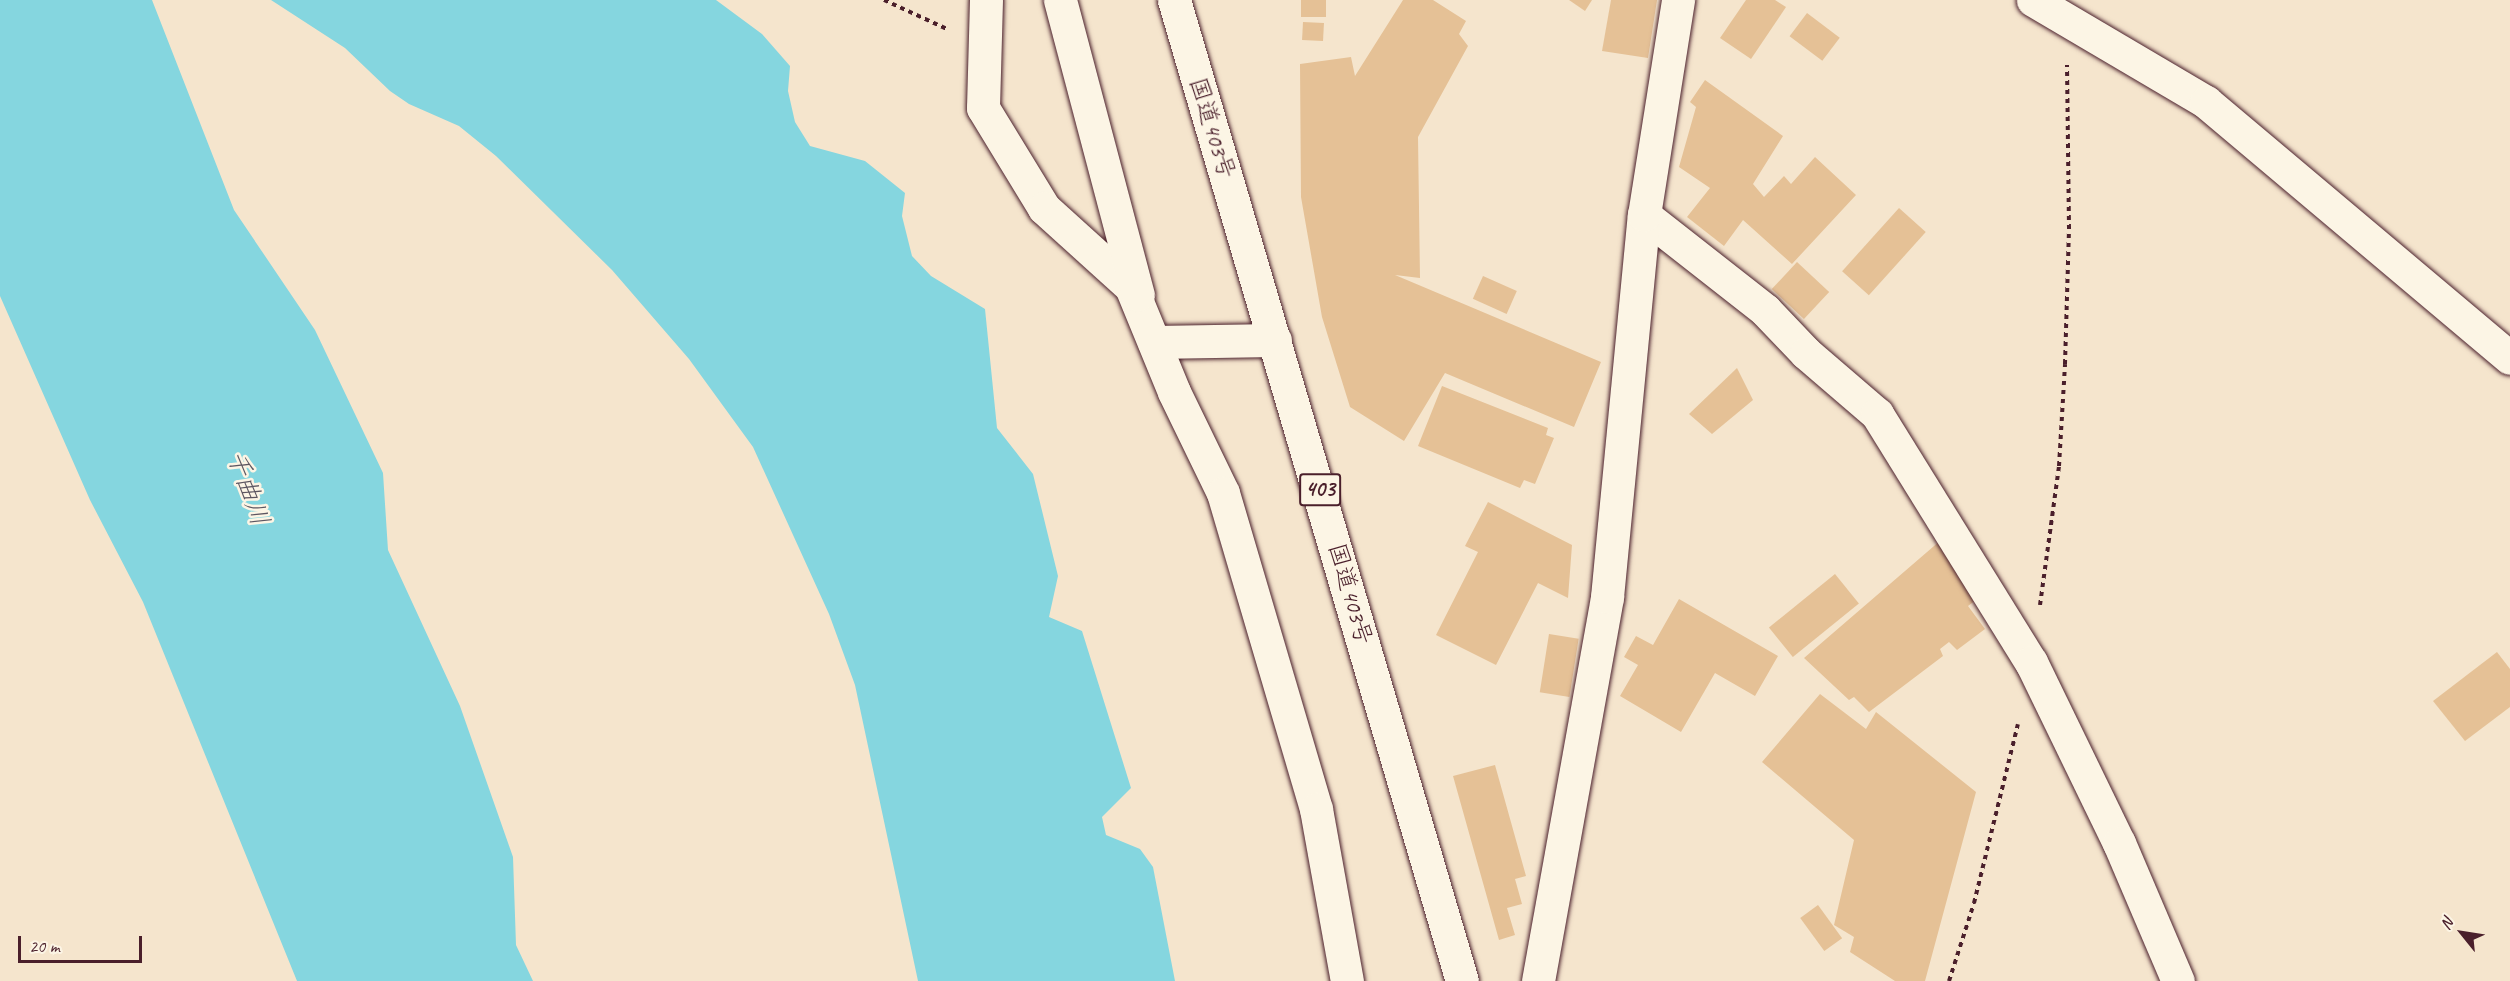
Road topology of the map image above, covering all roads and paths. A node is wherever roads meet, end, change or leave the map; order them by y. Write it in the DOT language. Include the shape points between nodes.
graph roads {
  1 [pos="884,0"];
  2 [pos="986,0"];
  3 [pos="1060,0"];
  4 [pos="1174,0"];
  5 [pos="1678,0"];
  6 [pos="2033,0"];
  7 [pos="2066,19"];
  8 [pos="955,30"];
  9 [pos="1644,215"];
  10 [pos="1150,332"];
  11 [pos="1275,340"];
  12 [pos="2510,358"];
  13 [pos="2031,662"];
  14 [pos="1347,981"];
  15 [pos="1462,981"];
  16 [pos="1538,981"];
  17 [pos="1949,981"];
  18 [pos="2178,981"];
  1 -- 8 [label="path" via="937,27"];
  2 -- 10 [label="main road" via="983,108 1044,208 1131,287"];
  3 -- 10 [label="main road"];
  4 -- 11 [label="main road, 国道403号 / 403"];
  5 -- 9 [label="main road"];
  6 -- 7 [label="main road"];
  7 -- 12 [label="main road" via="2206,102"];
  7 -- 13 [label="path" via="2069,229 2065,364 2059,466"];
  9 -- 13 [label="main road" via="1765,310 1806,353 1876,414"];
  9 -- 16 [label="main road" via="1606,597"];
  10 -- 11 [label="main road"];
  10 -- 14 [label="main road" via="1222,493 1316,809"];
  11 -- 15 [label="main road, 国道403号 / 403"];
  13 -- 17 [label="path" via="2006,783"];
  13 -- 18 [label="main road" via="2120,843"];
}
